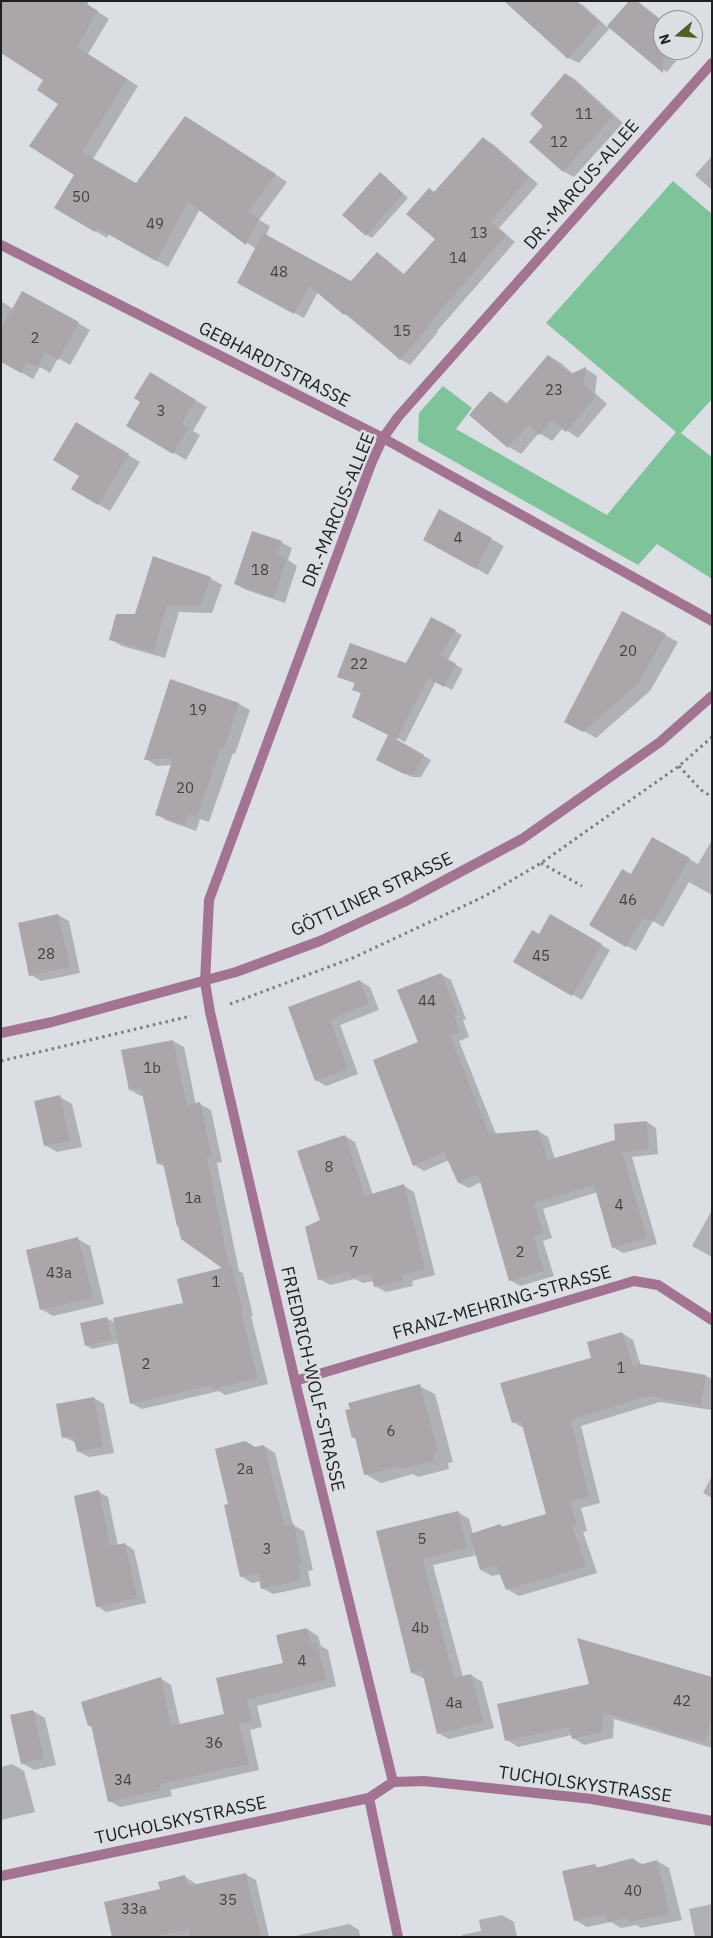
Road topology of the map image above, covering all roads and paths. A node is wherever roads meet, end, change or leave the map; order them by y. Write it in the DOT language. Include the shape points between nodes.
graph roads {
  1 [pos="712,62"];
  2 [pos="1,245"];
  3 [pos="383,438"];
  4 [pos="712,621"];
  5 [pos="712,696"];
  6 [pos="679,766"];
  7 [pos="712,797"];
  8 [pos="542,863"];
  9 [pos="582,886"];
  10 [pos="205,982"];
  11 [pos="210,1012"];
  12 [pos="1,1033"];
  13 [pos="1,1062"];
  14 [pos="712,1320"];
  15 [pos="295,1381"];
  16 [pos="392,1782"];
  17 [pos="368,1798"];
  18 [pos="712,1822"];
  19 [pos="1,1876"];
  20 [pos="398,1937"];
  1 -- 3 [label="street, DR.-MARCUS-ALLEE" via="398,417"];
  2 -- 3 [label="street, GEBHARDTSTRASSE"];
  3 -- 4 [label="street, GEBHARDTSTRASSE"];
  3 -- 10 [label="street, DR.-MARCUS-ALLEE" via="209,900"];
  5 -- 10 [label="street, GÖTTLINER STRASSE" via="660,742 522,839 404,902 320,941"];
  6 -- 7 [label="path"];
  8 -- 9 [label="path"];
  10 -- 11 [label="street, FRIEDRICH-WOLF-STRASSE"];
  10 -- 12 [label="street, GÖTTLINER STRASSE"];
  11 -- 13 [label="path"];
  11 -- 15 [label="street, FRIEDRICH-WOLF-STRASSE"];
  14 -- 15 [label="street, FRANZ-MEHRING-STRASSE" via="658,1285 634,1281"];
  15 -- 16 [label="street, FRIEDRICH-WOLF-STRASSE"];
  16 -- 17 [label="street, TUCHOLSKYSTRASSE"];
  16 -- 18 [label="street, TUCHOLSKYSTRASSE" via="424,1781 592,1799"];
  17 -- 19 [label="street, TUCHOLSKYSTRASSE"];
  17 -- 20 [label="street"];
}
